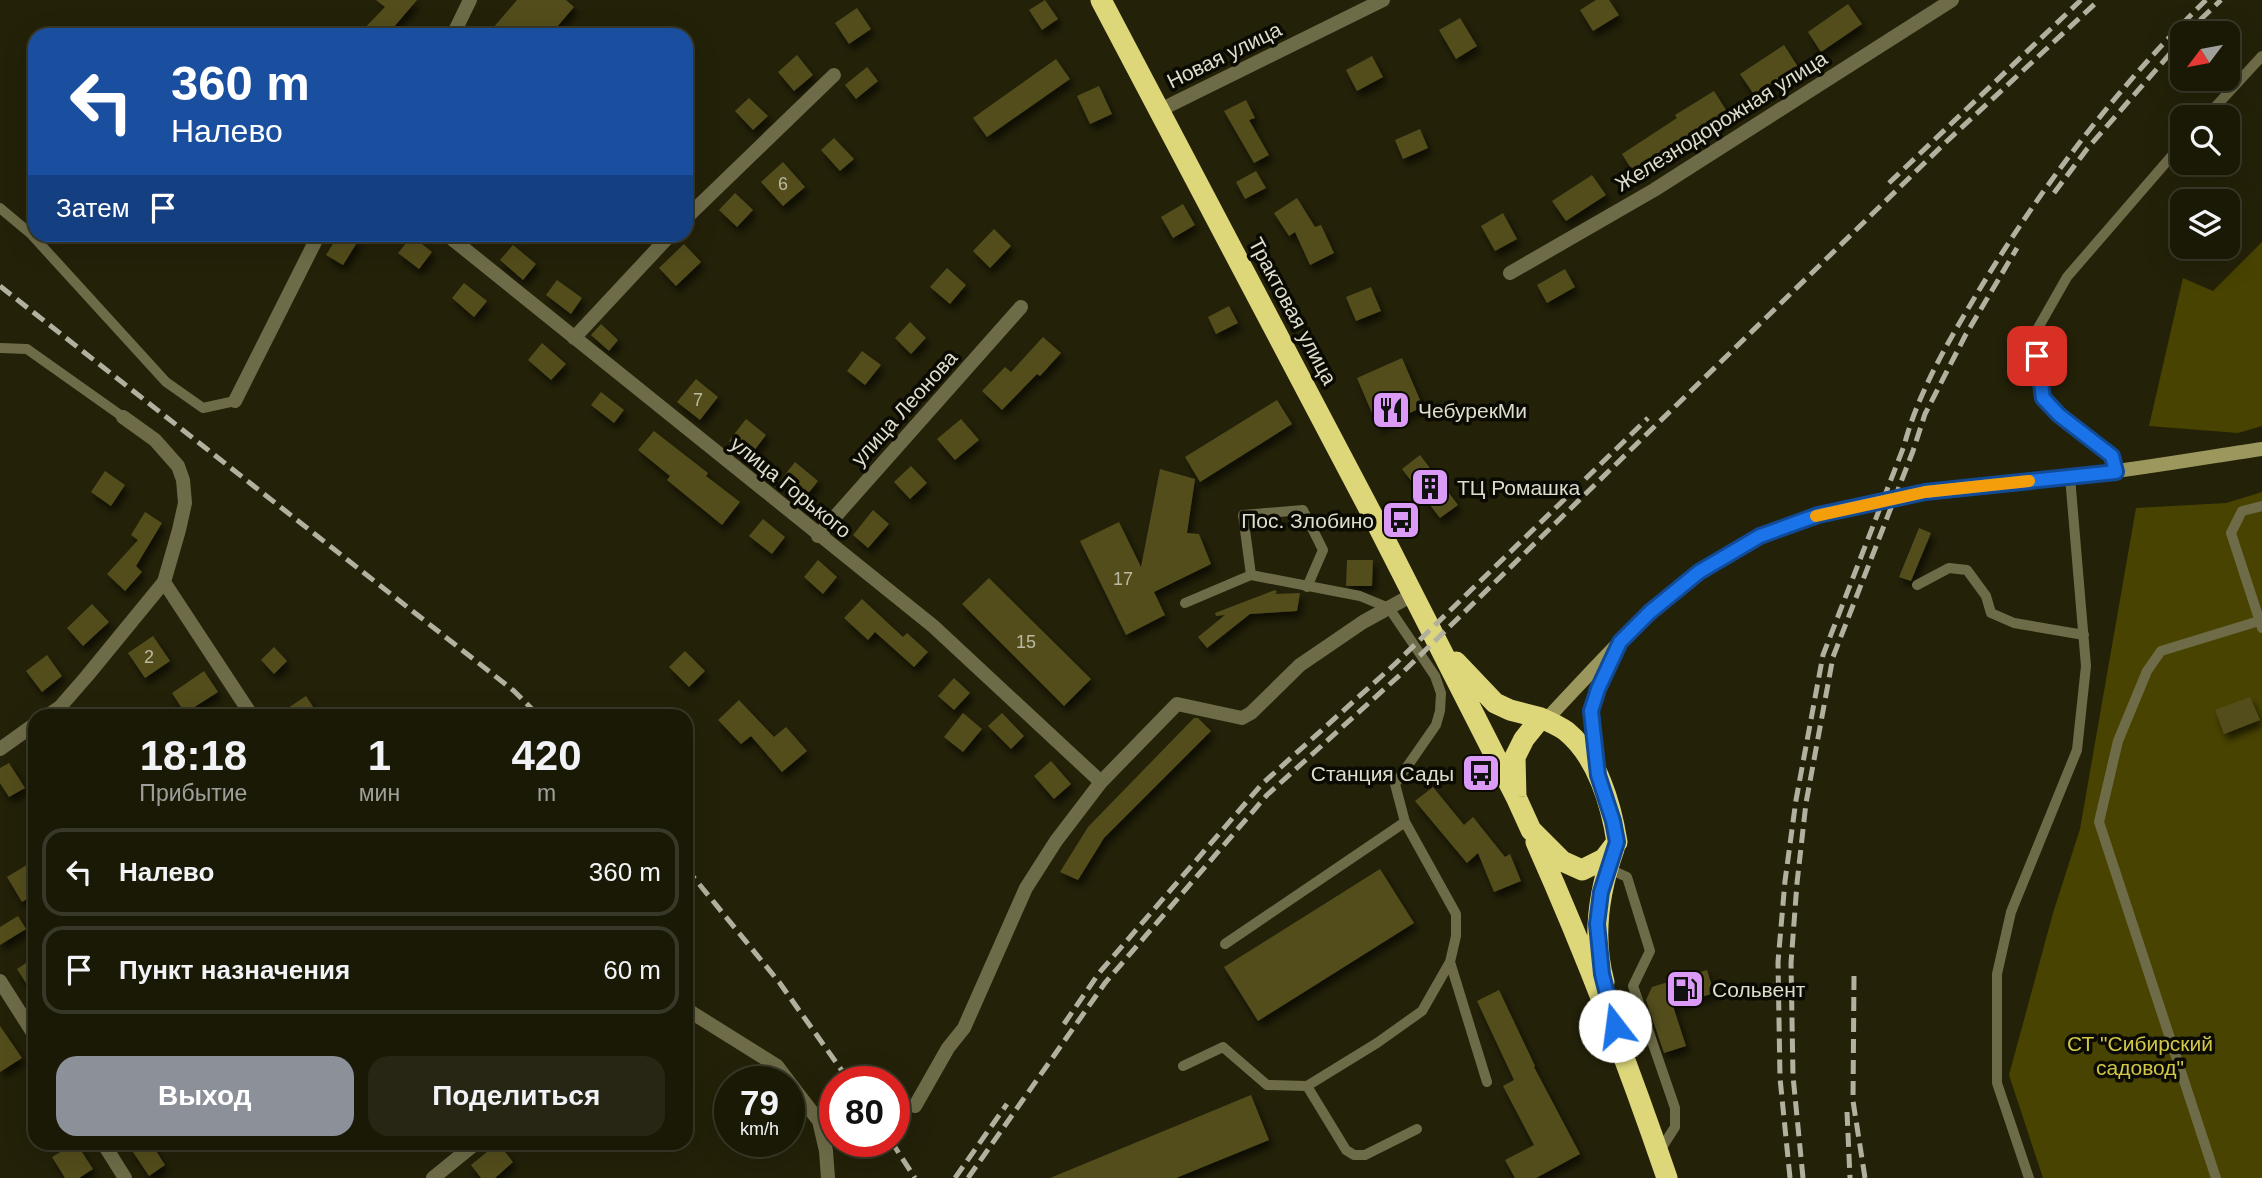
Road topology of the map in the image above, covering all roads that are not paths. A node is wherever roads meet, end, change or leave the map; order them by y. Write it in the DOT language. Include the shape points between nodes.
graph roads {
  1 [pos="470,0"];
  2 [pos="1101,0"];
  3 [pos="1383,0"];
  4 [pos="1952,0"];
  5 [pos="456,28"];
  6 [pos="2262,56"];
  7 [pos="834,75"];
  8 [pos="2217,105"];
  9 [pos="1160,110"];
  10 [pos="2170,158"];
  11 [pos="0,208"];
  12 [pos="693,211"];
  13 [pos="28,231"];
  14 [pos="39,242"];
  15 [pos="316,242"];
  16 [pos="456,242"];
  17 [pos="664,242"];
  18 [pos="1510,273"];
  19 [pos="1021,307"];
  20 [pos="574,338"];
  21 [pos="0,348"];
  22 [pos="235,401"];
  23 [pos="123,416"];
  24 [pos="2262,449"];
  25 [pos="2116,472"];
  26 [pos="2070,477"];
  27 [pos="2262,506"];
  28 [pos="818,536"];
  29 [pos="1251,575"];
  30 [pos="163,582"];
  31 [pos="1917,585"];
  32 [pos="1307,587"];
  33 [pos="1414,594"];
  34 [pos="1185,603"];
  35 [pos="1389,608"];
  36 [pos="2261,625"];
  37 [pos="2084,635"];
  38 [pos="1620,642"];
  39 [pos="1440,646"];
  40 [pos="57,709"];
  41 [pos="247,709"];
  42 [pos="1544,719"];
  43 [pos="28,729"];
  44 [pos="0,749"];
  45 [pos="1598,775"];
  46 [pos="1101,782"];
  47 [pos="1516,797"];
  48 [pos="1405,822"];
  49 [pos="1531,830"];
  50 [pos="1617,842"];
  51 [pos="1607,868"];
  52 [pos="1224,944"];
  53 [pos="1450,962"];
  54 [pos="0,981"];
  55 [pos="693,1013"];
  56 [pos="28,1025"];
  57 [pos="1622,1052"];
  58 [pos="777,1066"];
  59 [pos="1183,1066"];
  60 [pos="1487,1082"];
  61 [pos="1307,1086"];
  62 [pos="805,1104"];
  63 [pos="915,1106"];
  64 [pos="1417,1129"];
  65 [pos="107,1150"];
  66 [pos="467,1150"];
  67 [pos="1659,1153"];
  68 [pos="125,1178"];
  69 [pos="433,1178"];
  70 [pos="828,1178"];
  71 [pos="1667,1178"];
  72 [pos="2029,1178"];
  73 [pos="2216,1178"];
  1 -- 5 [label="street"];
  2 -- 9 [label="highway, Трактовая улица"];
  3 -- 9 [label="street, Новая улица"];
  4 -- 18 [label="street, Железнодорожная улица" via="1654,190"];
  6 -- 8 [label="lane"];
  7 -- 12 [label="street"];
  9 -- 33 [label="highway, Трактовая улица"];
  10 -- 25 [label="lane" via="2067,277 2034,335 2043,398 2112,456"];
  11 -- 13 [label="lane"];
  14 -- 22 [label="lane" via="166,382 203,408"];
  15 -- 22 [label="street"];
  16 -- 20 [label="street, улица Горького"];
  17 -- 20 [label="street"];
  19 -- 28 [label="street, улица Леонова"];
  20 -- 28 [label="street, улица Горького"];
  21 -- 23 [label="lane" via="27,349"];
  23 -- 30 [label="street" via="155,440 178,466 183,480 185,503"];
  24 -- 25 [label="street"];
  25 -- 26 [label="street"];
  26 -- 37 [label="lane"];
  26 -- 38 [label="street" via="1925,492 1818,515 1760,536 1699,572"];
  27 -- 36 [label="lane" via="2242,511 2231,533"];
  28 -- 46 [label="street, улица Горького" via="933,626"];
  29 -- 32 [label="lane"];
  29 -- 32 [label="lane" via="1243,515 1303,510 1323,550"];
  29 -- 34 [label="lane"];
  30 -- 40 [label="street"];
  30 -- 41 [label="street"];
  31 -- 37 [label="lane" via="1950,568 1968,570 1986,596 1991,613 2014,623"];
  32 -- 35 [label="lane" via="1360,596"];
  33 -- 35 [label="street"];
  33 -- 39 [label="highway, Трактовая улица"];
  35 -- 46 [label="street" via="1300,665 1242,718 1177,704"];
  35 -- 48 [label="lane" via="1435,676 1441,693 1436,725 1395,784"];
  36 -- 73 [label="lane" via="2161,651 2147,671 2118,741 2099,822"];
  37 -- 72 [label="lane" via="2086,666 2077,750 2011,912 1997,974 1997,1083"];
  38 -- 42 [label="street"];
  38 -- 45 [label="street" via="1591,711"];
  39 -- 42 [label="highway" via="1495,703"];
  39 -- 47 [label="highway, Трактовая улица"];
  42 -- 45 [label="highway" via="1580,745"];
  42 -- 47 [label="highway" via="1524,739 1516,757"];
  43 -- 44 [label="street"];
  45 -- 50 [label="highway"];
  46 -- 63 [label="street" via="1026,888 964,1028"];
  47 -- 49 [label="highway, Трактовая улица"];
  48 -- 52 [label="lane"];
  48 -- 53 [label="lane" via="1457,914"];
  49 -- 50 [label="highway" via="1562,861 1582,870 1604,859"];
  49 -- 57 [label="highway, Трактовая улица"];
  50 -- 51 [label="highway"];
  51 -- 57 [label="highway" via="1597,924 1602,974"];
  51 -- 67 [label="lane" via="1627,877 1650,951 1633,986 1675,1108 1675,1127"];
  53 -- 60 [label="lane"];
  53 -- 61 [label="lane" via="1422,1011"];
  54 -- 56 [label="street"];
  55 -- 58 [label="street"];
  57 -- 67 [label="highway"];
  59 -- 61 [label="lane" via="1223,1047 1267,1085"];
  61 -- 64 [label="lane" via="1346,1150 1354,1155 1365,1155"];
  62 -- 70 [label="street" via="818,1121 827,1151"];
  65 -- 68 [label="street"];
  66 -- 69 [label="street"];
  67 -- 71 [label="highway"];
}
